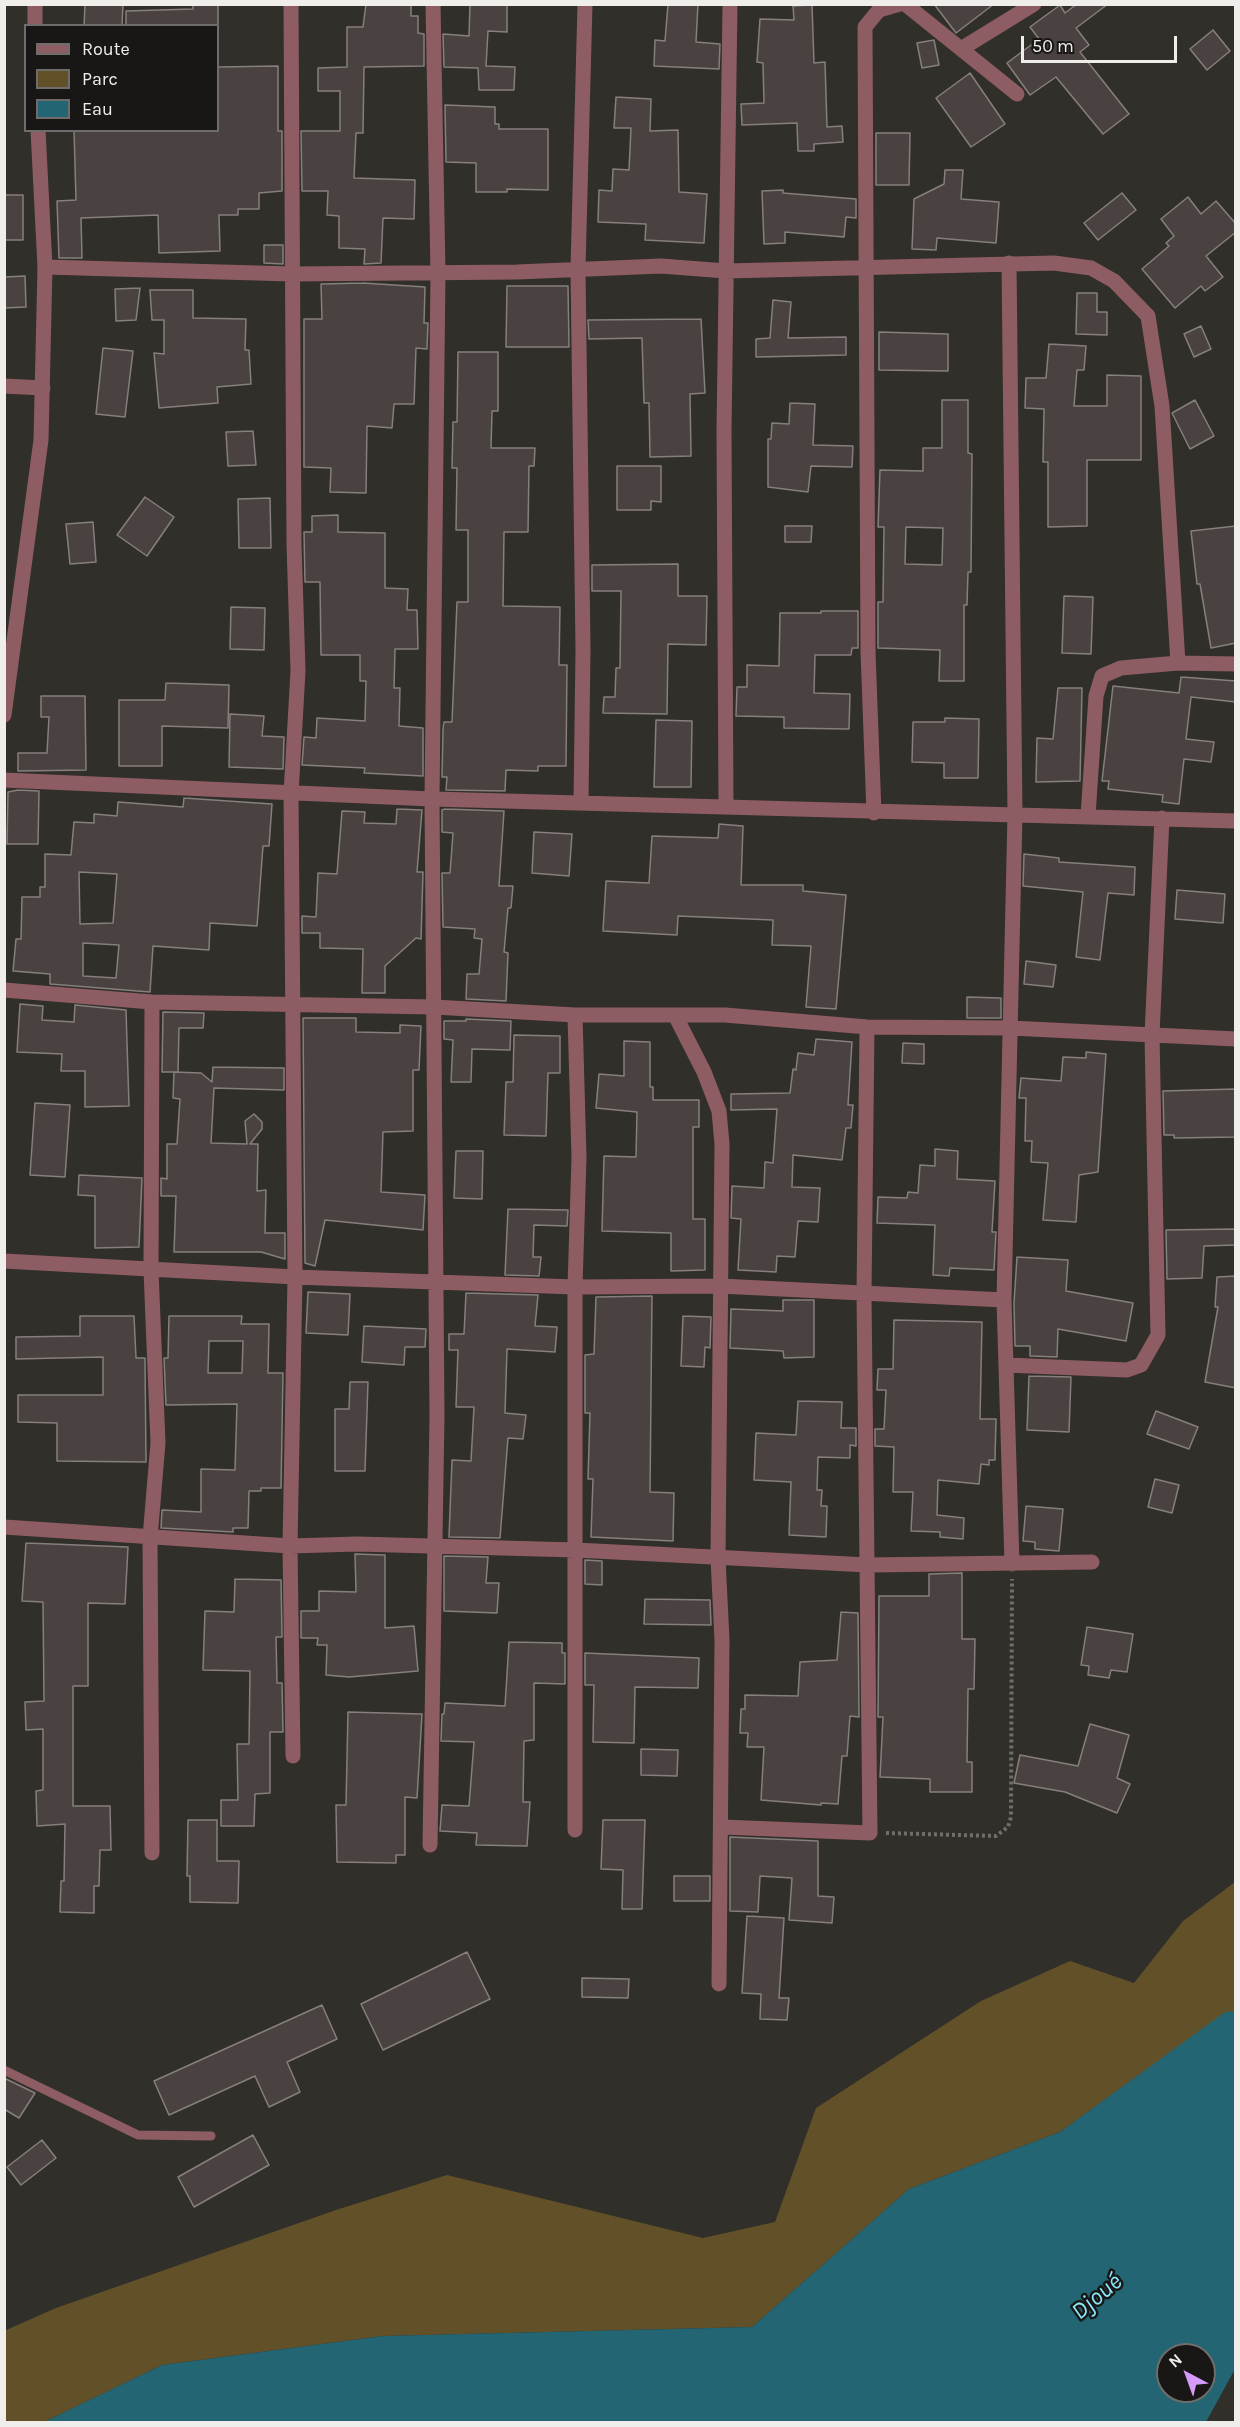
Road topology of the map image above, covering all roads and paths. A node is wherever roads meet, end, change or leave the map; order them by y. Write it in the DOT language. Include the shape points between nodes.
graph roads {
  1 [pos="35,4"];
  2 [pos="291,4"];
  3 [pos="433,4"];
  4 [pos="585,4"];
  5 [pos="730,4"];
  6 [pos="900,4"];
  7 [pos="905,4"];
  8 [pos="1034,4"];
  9 [pos="35,24"];
  10 [pos="961,49"];
  11 [pos="1017,94"];
  12 [pos="38,132"];
  13 [pos="1009,263"];
  14 [pos="45,267"];
  15 [pos="578,268"];
  16 [pos="866,269"];
  17 [pos="726,271"];
  18 [pos="438,273"];
  19 [pos="292,274"];
  20 [pos="4,386"];
  21 [pos="43,388"];
  22 [pos="1178,663"];
  23 [pos="1236,664"];
  24 [pos="4,715"];
  25 [pos="4,780"];
  26 [pos="291,794"];
  27 [pos="432,799"];
  28 [pos="580,801"];
  29 [pos="726,806"];
  30 [pos="874,813"];
  31 [pos="1015,814"];
  32 [pos="1088,816"];
  33 [pos="1162,819"];
  34 [pos="1236,821"];
  35 [pos="4,990"];
  36 [pos="152,1002"];
  37 [pos="291,1006"];
  38 [pos="434,1007"];
  39 [pos="575,1015"];
  40 [pos="676,1017"];
  41 [pos="867,1027"];
  42 [pos="1010,1028"];
  43 [pos="1152,1035"];
  44 [pos="1236,1039"];
  45 [pos="4,1261"];
  46 [pos="152,1270"];
  47 [pos="295,1277"];
  48 [pos="436,1283"];
  49 [pos="575,1287"];
  50 [pos="720,1287"];
  51 [pos="864,1295"];
  52 [pos="1004,1300"];
  53 [pos="1006,1365"];
  54 [pos="4,1527"];
  55 [pos="150,1538"];
  56 [pos="290,1546"];
  57 [pos="434,1546"];
  58 [pos="576,1551"];
  59 [pos="718,1558"];
  60 [pos="1092,1562"];
  61 [pos="1012,1564"];
  62 [pos="868,1565"];
  63 [pos="293,1756"];
  64 [pos="723,1827"];
  65 [pos="575,1830"];
  66 [pos="870,1833"];
  67 [pos="430,1845"];
  68 [pos="152,1853"];
  69 [pos="719,1984"];
  70 [pos="4,2070"];
  71 [pos="211,2136"];
  1 -- 9 [label="street"];
  2 -- 19 [label="street"];
  3 -- 18 [label="street"];
  4 -- 15 [label="street"];
  5 -- 17 [label="street"];
  6 -- 16 [label="street" via="879,10 865,27"];
  7 -- 10 [label="street"];
  8 -- 10 [label="street"];
  10 -- 11 [label="street"];
  12 -- 14 [label="street"];
  13 -- 16 [label="street"];
  13 -- 22 [label="street" via="1054,262 1091,268 1114,281 1148,316 1162,406"];
  13 -- 31 [label="street"];
  14 -- 19 [label="street"];
  14 -- 21 [label="street"];
  15 -- 17 [label="street"];
  15 -- 18 [label="street"];
  15 -- 28 [label="street" via="583,650"];
  16 -- 17 [label="street"];
  16 -- 30 [label="street" via="868,652"];
  17 -- 29 [label="street"];
  18 -- 19 [label="street"];
  18 -- 27 [label="street"];
  19 -- 26 [label="street" via="298,671"];
  20 -- 21 [label="street"];
  21 -- 24 [label="street" via="41,440"];
  22 -- 23 [label="street"];
  22 -- 32 [label="street" via="1121,668 1102,676 1096,696"];
  25 -- 26 [label="street"];
  26 -- 27 [label="street"];
  26 -- 37 [label="street"];
  27 -- 28 [label="street"];
  27 -- 38 [label="street"];
  28 -- 29 [label="street"];
  29 -- 30 [label="street"];
  30 -- 31 [label="street"];
  31 -- 32 [label="street"];
  31 -- 42 [label="street"];
  32 -- 33 [label="street"];
  33 -- 34 [label="street"];
  33 -- 43 [label="street"];
  35 -- 36 [label="street"];
  36 -- 37 [label="street"];
  36 -- 46 [label="street"];
  37 -- 38 [label="street"];
  37 -- 47 [label="street"];
  38 -- 39 [label="street"];
  38 -- 48 [label="street"];
  39 -- 40 [label="street"];
  39 -- 49 [label="street" via="579,1158"];
  40 -- 41 [label="street" via="725,1015"];
  40 -- 50 [label="street" via="719,1111"];
  41 -- 42 [label="street"];
  41 -- 51 [label="street"];
  42 -- 43 [label="street"];
  42 -- 52 [label="street"];
  43 -- 44 [label="street"];
  43 -- 53 [label="street" via="1158,1335 1140,1365 1127,1370"];
  45 -- 46 [label="street"];
  46 -- 47 [label="street"];
  46 -- 55 [label="street" via="158,1443"];
  47 -- 48 [label="street"];
  47 -- 56 [label="street"];
  48 -- 49 [label="street"];
  48 -- 57 [label="street"];
  49 -- 50 [label="street"];
  49 -- 58 [label="street"];
  50 -- 51 [label="street"];
  50 -- 59 [label="street"];
  51 -- 52 [label="street"];
  51 -- 62 [label="street"];
  52 -- 53 [label="street"];
  53 -- 61 [label="street"];
  54 -- 55 [label="street"];
  55 -- 56 [label="street"];
  55 -- 68 [label="street"];
  56 -- 57 [label="street"];
  56 -- 63 [label="street"];
  57 -- 58 [label="street"];
  57 -- 67 [label="street"];
  58 -- 59 [label="street"];
  58 -- 65 [label="street"];
  59 -- 62 [label="street"];
  59 -- 64 [label="street"];
  60 -- 61 [label="street"];
  61 -- 62 [label="street"];
  61 -- 66 [label="path" via="1008,1827 996,1836"];
  62 -- 66 [label="street"];
  64 -- 66 [label="street"];
  64 -- 69 [label="street"];
  70 -- 71 [label="lane" via="138,2134"];
}
